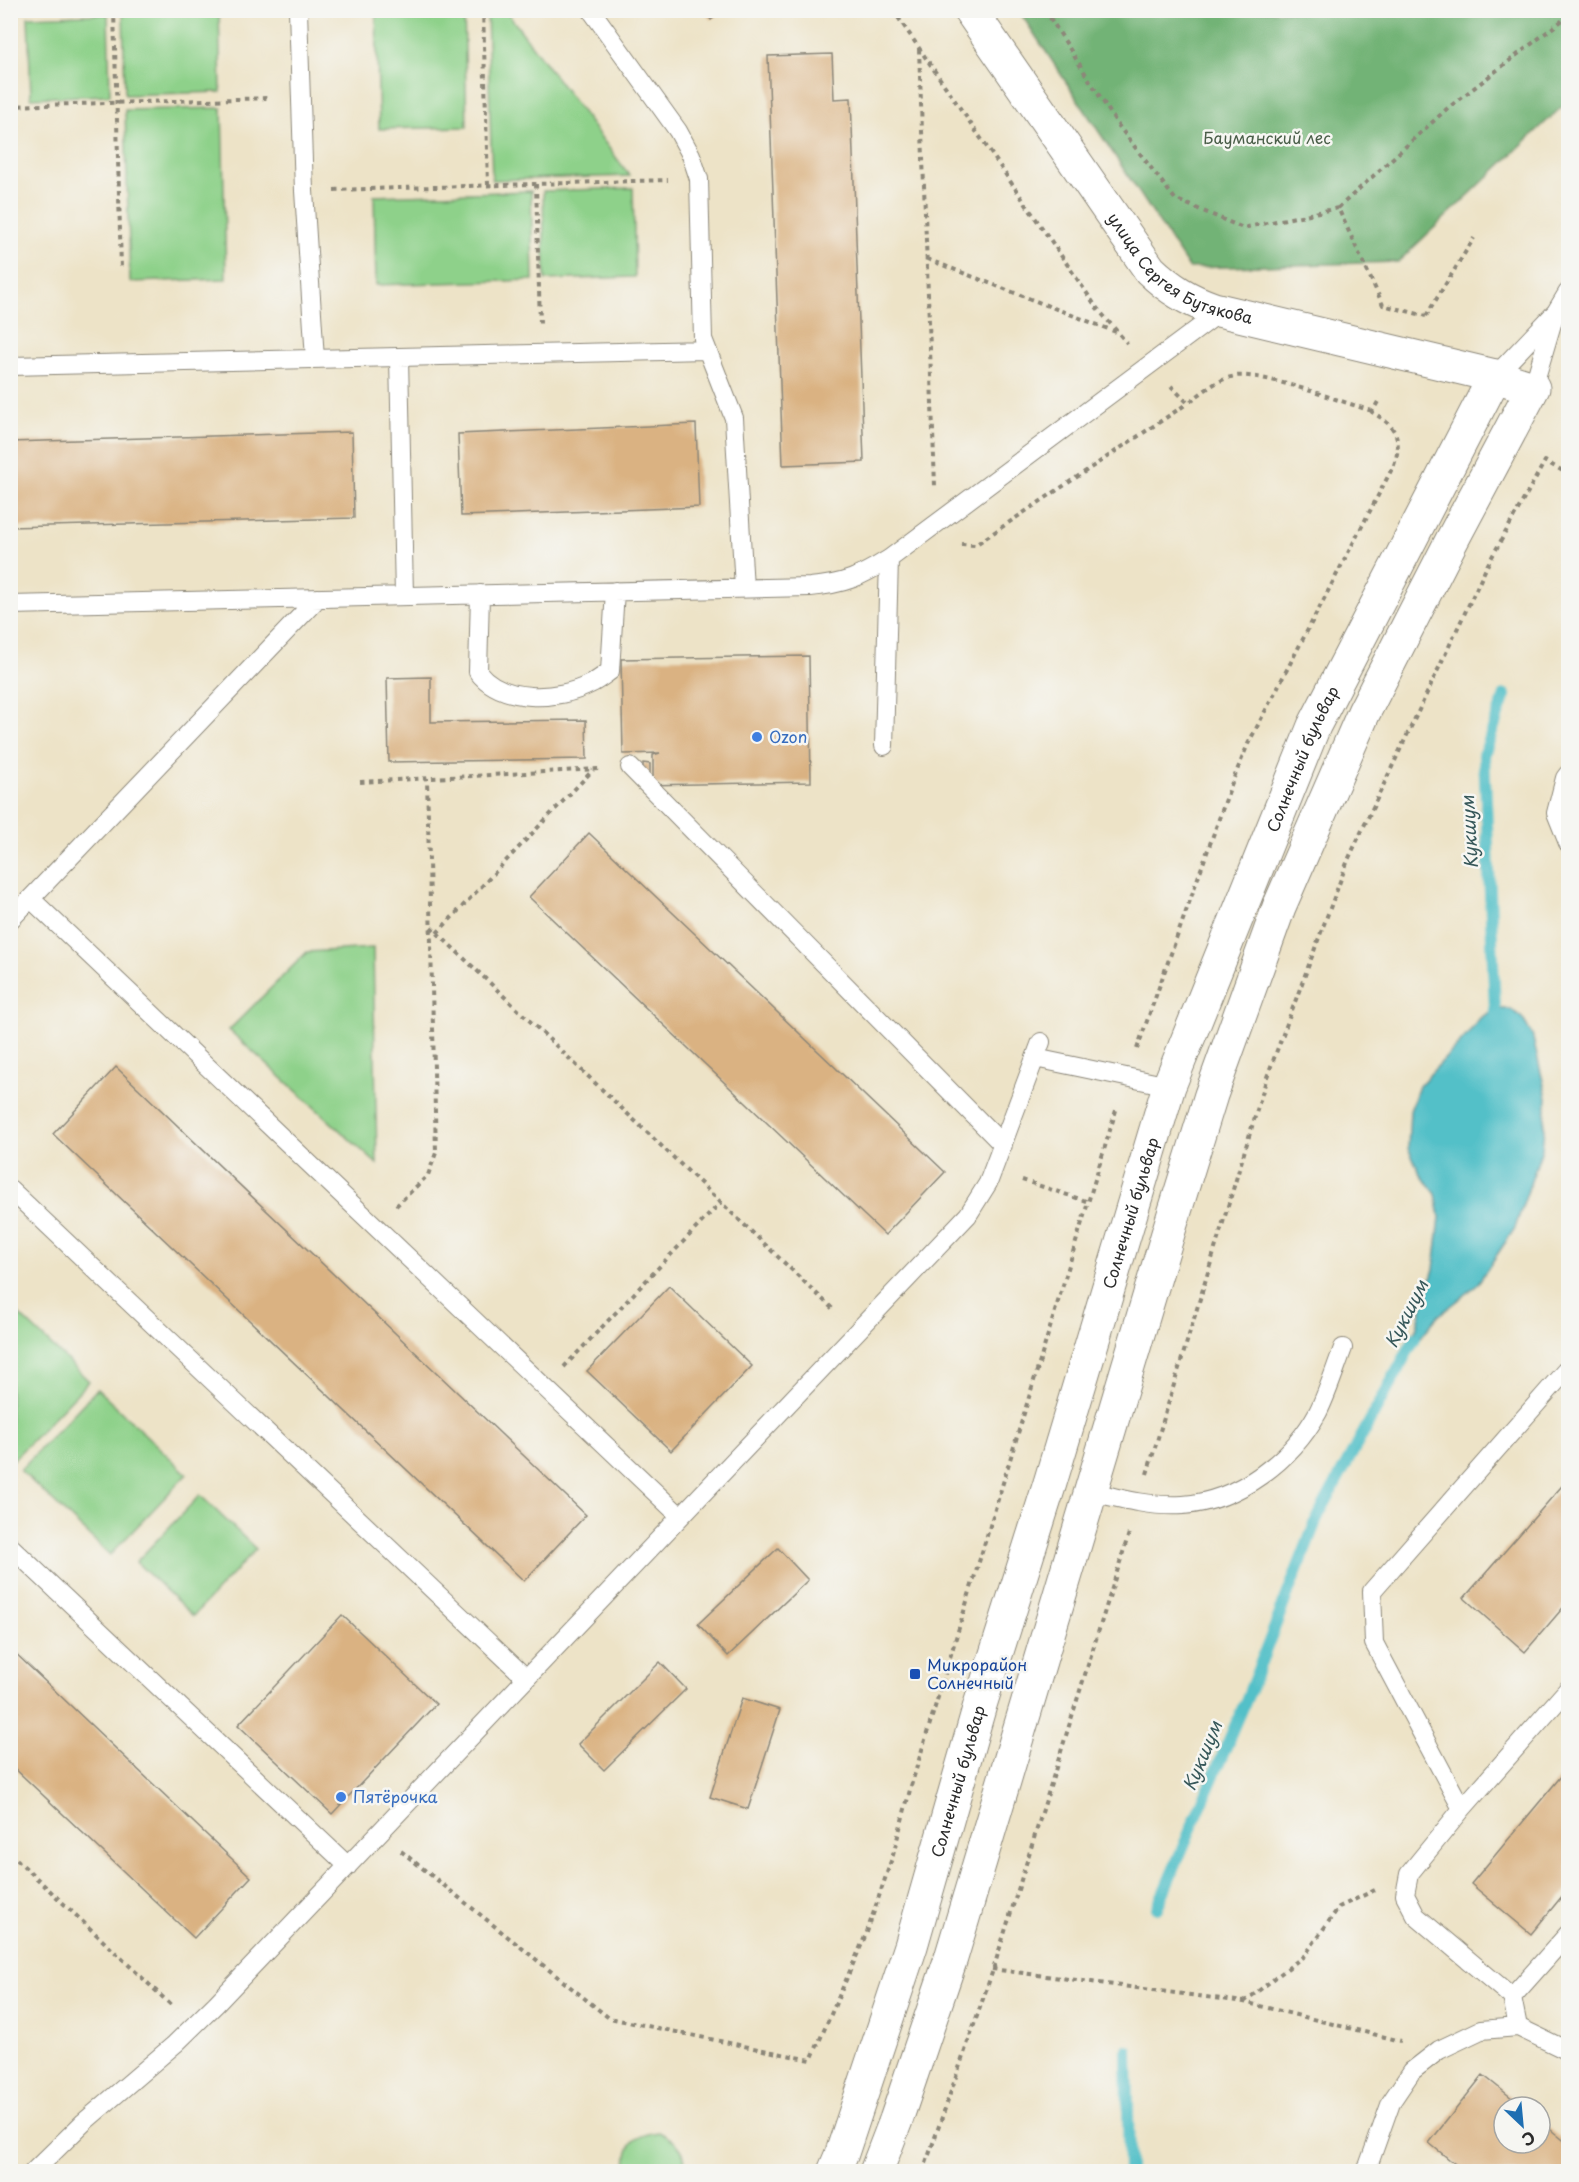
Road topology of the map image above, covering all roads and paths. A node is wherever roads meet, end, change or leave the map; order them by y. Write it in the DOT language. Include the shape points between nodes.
graph roads {
  1 [pos="114,10"];
  2 [pos="298,10"];
  3 [pos="483,10"];
  4 [pos="591,10"];
  5 [pos="893,10"];
  6 [pos="970,10"];
  7 [pos="1045,10"];
  8 [pos="1569,16"];
  9 [pos="919,49"];
  10 [pos="301,98"];
  11 [pos="117,103"];
  12 [pos="10,106"];
  13 [pos="699,179"];
  14 [pos="536,184"];
  15 [pos="488,185"];
  16 [pos="304,191"];
  17 [pos="1338,208"];
  18 [pos="1474,238"];
  19 [pos="927,259"];
  20 [pos="121,269"];
  21 [pos="1569,292"];
  22 [pos="1223,310"];
  23 [pos="1556,312"];
  24 [pos="1117,332"];
  25 [pos="706,350"];
  26 [pos="541,354"];
  27 [pos="399,357"];
  28 [pos="315,359"];
  29 [pos="1150,364"];
  30 [pos="10,366"];
  31 [pos="1495,376"];
  32 [pos="1533,388"];
  33 [pos="1379,400"];
  34 [pos="1188,403"];
  35 [pos="1372,411"];
  36 [pos="1569,474"];
  37 [pos="937,524"];
  38 [pos="889,559"];
  39 [pos="744,588"];
  40 [pos="615,591"];
  41 [pos="480,594"];
  42 [pos="404,596"];
  43 [pos="318,598"];
  44 [pos="10,605"];
  45 [pos="884,746"];
  46 [pos="630,767"];
  47 [pos="593,769"];
  48 [pos="1569,774"];
  49 [pos="427,778"];
  50 [pos="360,782"];
  51 [pos="1569,843"];
  52 [pos="30,899"];
  53 [pos="10,920"];
  54 [pos="431,927"];
  55 [pos="437,933"];
  56 [pos="1126,1077"];
  57 [pos="1169,1086"];
  58 [pos="1211,1095"];
  59 [pos="1003,1144"];
  60 [pos="993,1171"];
  61 [pos="10,1189"];
  62 [pos="1087,1201"];
  63 [pos="721,1202"];
  64 [pos="375,1226"];
  65 [pos="857,1331"];
  66 [pos="1343,1348"];
  67 [pos="1569,1368"];
  68 [pos="544,1387"];
  69 [pos="1050,1483"];
  70 [pos="1092,1492"];
  71 [pos="1138,1503"];
  72 [pos="680,1516"];
  73 [pos="10,1546"];
  74 [pos="526,1678"];
  75 [pos="1569,1689"];
  76 [pos="1462,1809"];
  77 [pos="379,1833"];
  78 [pos="10,1853"];
  79 [pos="348,1866"];
  80 [pos="1409,1874"];
  81 [pos="1569,1934"];
  82 [pos="993,1970"];
  83 [pos="1512,1998"];
  84 [pos="1244,2002"];
  85 [pos="193,2026"];
  86 [pos="1518,2027"];
  87 [pos="1439,2050"];
  88 [pos="1569,2051"];
  89 [pos="33,2172"];
  90 [pos="834,2172"];
  91 [pos="876,2172"];
  92 [pos="923,2172"];
  93 [pos="1366,2172"];
  1 -- 11 [label="path"];
  2 -- 10 [label="lane"];
  3 -- 15 [label="path"];
  4 -- 13 [label="lane" via="678,131"];
  5 -- 9 [label="path"];
  6 -- 22 [label="street, улица Сергея Бутякова" via="1150,270 1190,300"];
  7 -- 17 [label="path" via="1118,125 1176,200 1243,228"];
  8 -- 17 [label="path" via="1449,107"];
  9 -- 19 [label="path"];
  9 -- 24 [label="path"];
  10 -- 11 [label="path"];
  10 -- 16 [label="lane"];
  11 -- 12 [label="path"];
  11 -- 20 [label="path"];
  13 -- 14 [label="path"];
  13 -- 25 [label="lane"];
  14 -- 15 [label="path"];
  14 -- 26 [label="path"];
  15 -- 16 [label="path"];
  16 -- 28 [label="lane"];
  17 -- 18 [label="path" via="1383,305 1426,316"];
  19 -- 24 [label="path"];
  19 -- 37 [label="path"];
  21 -- 23 [label="lane, Солнечный бульвар"];
  22 -- 29 [label="lane"];
  22 -- 31 [label="street, улица Сергея Бутякова"];
  23 -- 31 [label="lane, Солнечный бульвар"];
  23 -- 32 [label="lane, Солнечный бульвар"];
  24 -- 29 [label="path"];
  25 -- 26 [label="lane"];
  25 -- 39 [label="lane" via="734,418"];
  26 -- 27 [label="lane"];
  27 -- 28 [label="lane"];
  27 -- 42 [label="lane"];
  28 -- 30 [label="lane"];
  29 -- 34 [label="path"];
  29 -- 37 [label="lane"];
  31 -- 32 [label="street, улица Сергея Бутякова"];
  31 -- 57 [label="street, Солнечный бульвар" via="1314,726"];
  32 -- 58 [label="street, Солнечный бульвар" via="1364,712 1279,907"];
  33 -- 35 [label="path"];
  34 -- 35 [label="path" via="1215,383 1249,376"];
  34 -- 37 [label="path" via="975,546 949,543"];
  35 -- 56 [label="path" via="1396,433 1399,448 1394,465 1248,744"];
  36 -- 71 [label="path" via="1545,461 1488,564 1348,860 1267,1077"];
  37 -- 38 [label="lane"];
  38 -- 39 [label="lane" via="849,581 830,585"];
  38 -- 45 [label="lane"];
  39 -- 40 [label="lane"];
  40 -- 41 [label="lane"];
  40 -- 41 [label="lane" via="610,671 564,694 539,695 507,692 485,681 478,672"];
  41 -- 42 [label="lane"];
  42 -- 43 [label="lane"];
  43 -- 44 [label="lane"];
  43 -- 52 [label="lane"];
  46 -- 47 [label="path"];
  46 -- 59 [label="lane"];
  47 -- 49 [label="path"];
  47 -- 55 [label="path"];
  48 -- 51 [label="lane" via="1556,813"];
  49 -- 50 [label="path"];
  49 -- 54 [label="path"];
  52 -- 53 [label="lane"];
  52 -- 64 [label="lane"];
  54 -- 55 [label="path"];
  54 -- 64 [label="path" via="436,1152 428,1175"];
  55 -- 63 [label="path"];
  56 -- 57 [label="lane"];
  56 -- 59 [label="lane" via="1038,1050"];
  56 -- 62 [label="path"];
  57 -- 58 [label="street"];
  57 -- 69 [label="street, Солнечный бульвар"];
  58 -- 70 [label="street, Солнечный бульвар"];
  59 -- 60 [label="lane"];
  60 -- 62 [label="path"];
  60 -- 65 [label="lane" via="968,1215"];
  61 -- 74 [label="lane"];
  62 -- 77 [label="path" via="883,1884 867,1932 811,2060 609,2018"];
  63 -- 65 [label="path"];
  63 -- 68 [label="path"];
  64 -- 68 [label="lane"];
  65 -- 72 [label="lane"];
  66 -- 71 [label="lane" via="1317,1412 1294,1447 1259,1477 1221,1496 1183,1505"];
  67 -- 76 [label="lane" via="1372,1591 1374,1643"];
  68 -- 72 [label="lane"];
  69 -- 70 [label="street"];
  69 -- 90 [label="street, Солнечный бульвар" via="980,1705 911,1946"];
  70 -- 71 [label="lane"];
  70 -- 91 [label="street, Солнечный бульвар" via="951,1958"];
  71 -- 82 [label="path"];
  72 -- 74 [label="lane"];
  73 -- 79 [label="lane"];
  74 -- 77 [label="lane"];
  75 -- 76 [label="lane"];
  76 -- 80 [label="lane"];
  77 -- 79 [label="lane"];
  78 -- 85 [label="path"];
  79 -- 85 [label="lane"];
  80 -- 83 [label="lane" via="1405,1895 1416,1916"];
  80 -- 84 [label="path" via="1339,1907 1305,1955"];
  81 -- 83 [label="lane"];
  82 -- 84 [label="path"];
  82 -- 92 [label="path"];
  83 -- 86 [label="lane"];
  84 -- 87 [label="path"];
  85 -- 89 [label="lane"];
  86 -- 87 [label="lane" via="1481,2030"];
  86 -- 88 [label="lane"];
  87 -- 93 [label="lane" via="1412,2071 1391,2102"];
}
